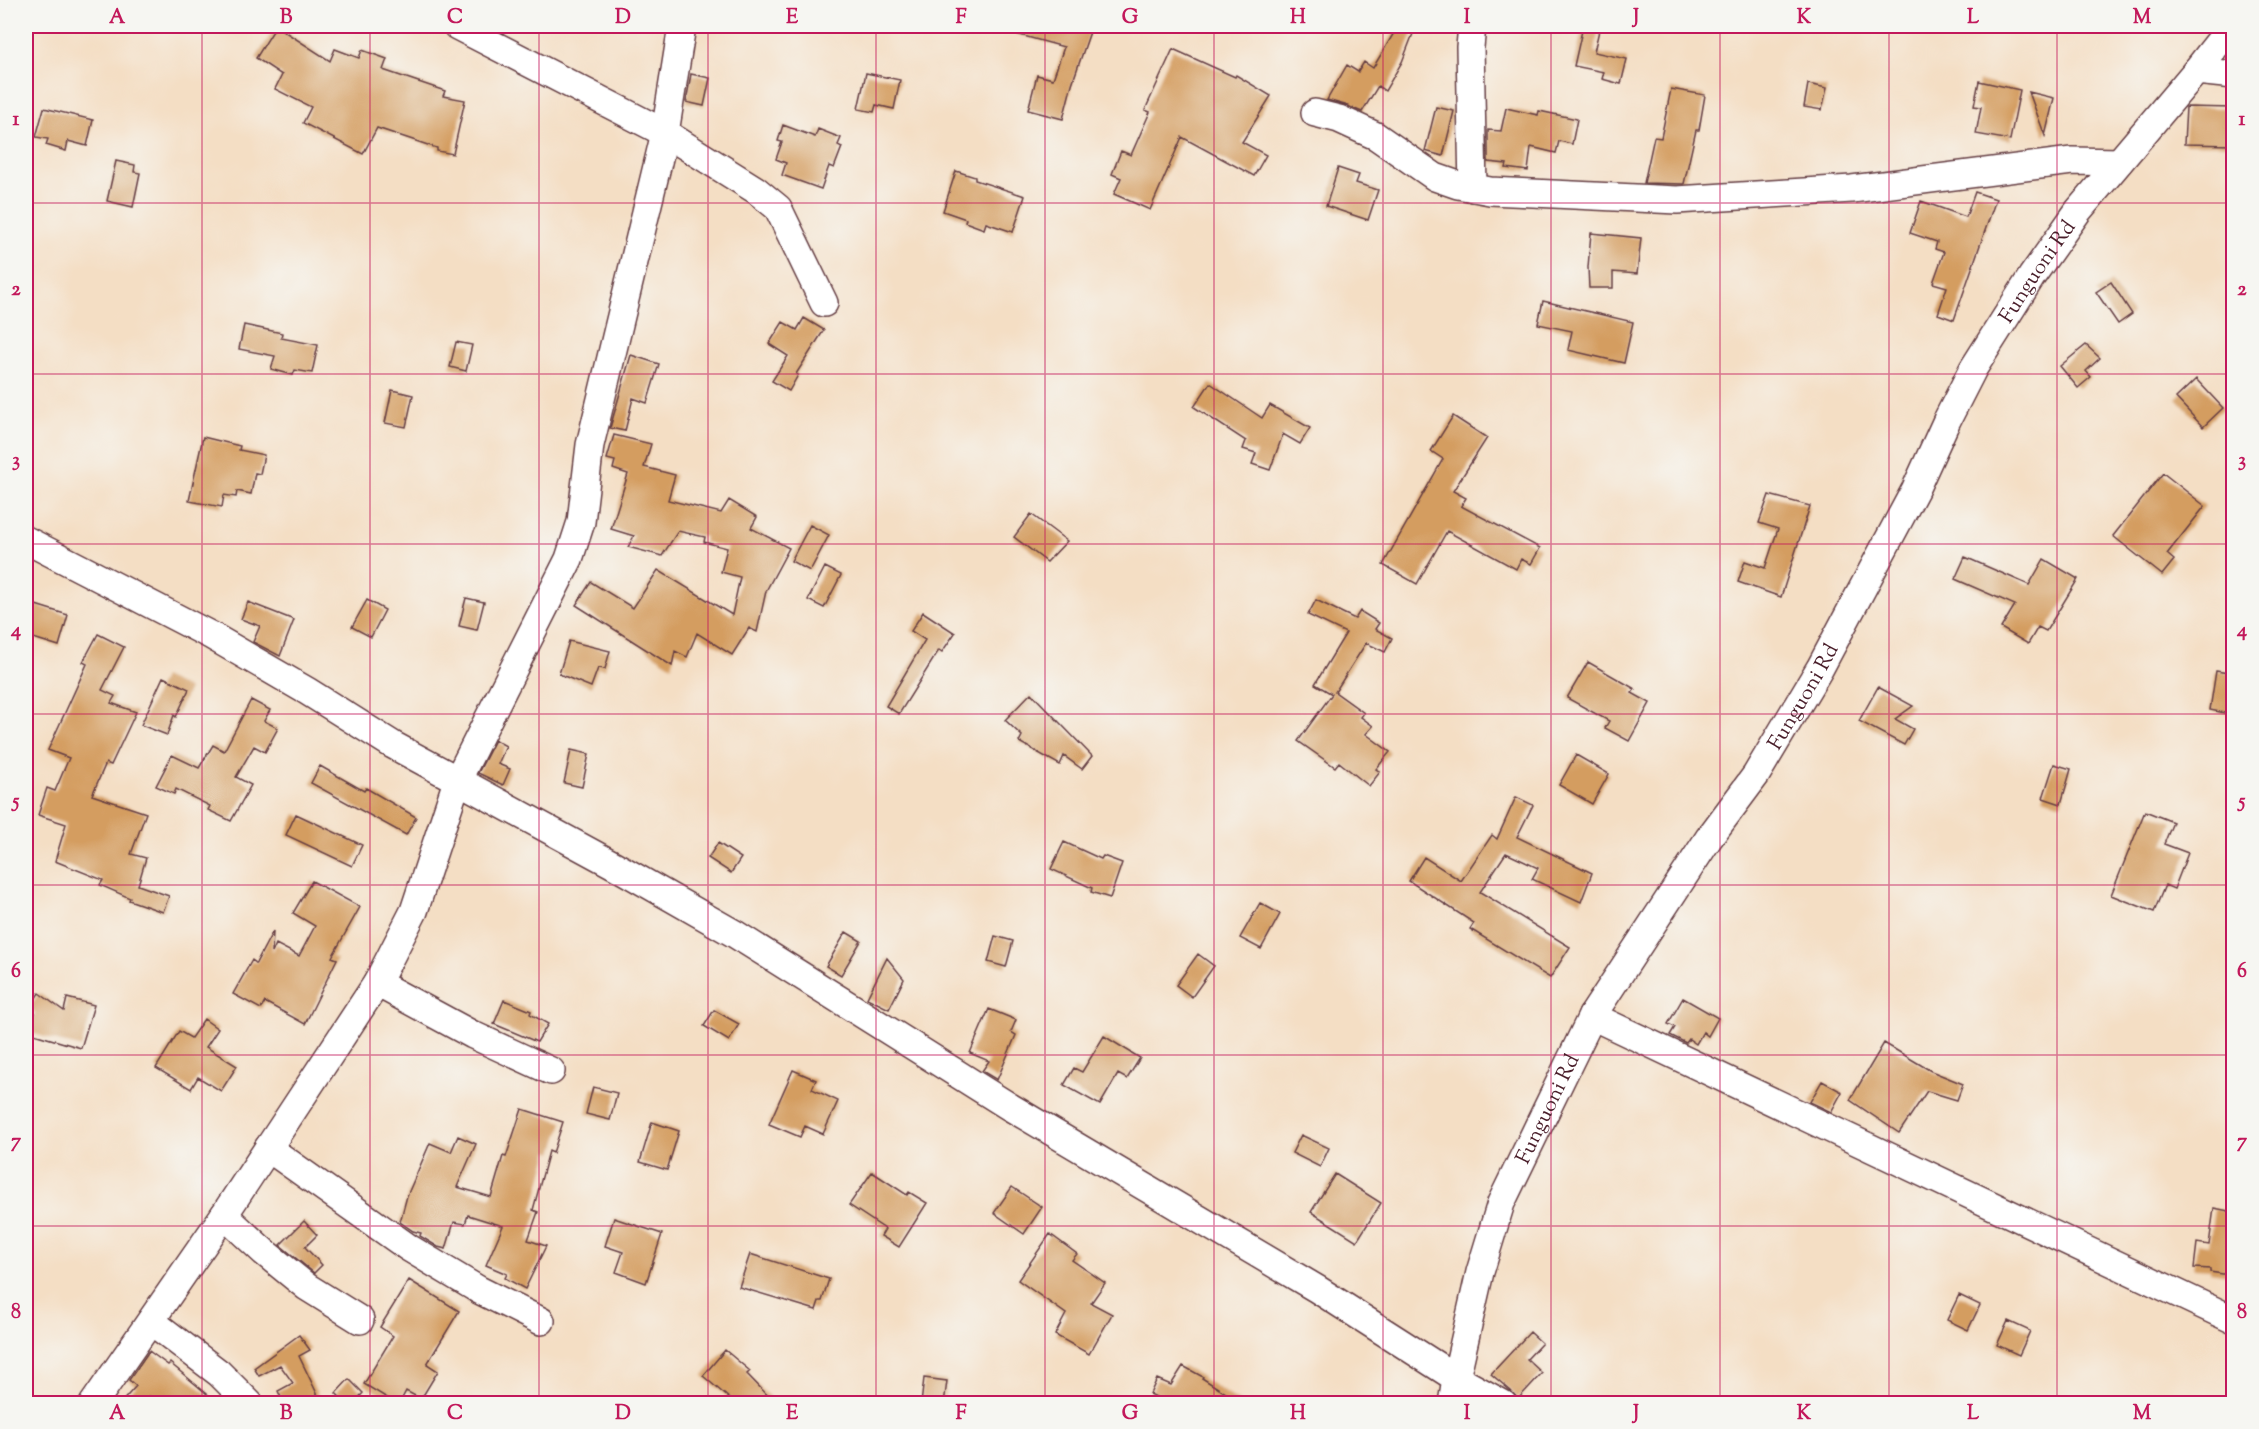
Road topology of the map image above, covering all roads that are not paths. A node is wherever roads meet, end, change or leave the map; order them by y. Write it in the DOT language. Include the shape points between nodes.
graph roads {
  1 [pos="457,26"];
  2 [pos="682,26"];
  3 [pos="1472,26"];
  4 [pos="2228,26"];
  5 [pos="2196,71"];
  6 [pos="2234,75"];
  7 [pos="1316,113"];
  8 [pos="665,133"];
  9 [pos="2119,162"];
  10 [pos="1473,188"];
  11 [pos="825,303"];
  12 [pos="26,540"];
  13 [pos="457,781"];
  14 [pos="377,982"];
  15 [pos="1592,1016"];
  16 [pos="551,1071"];
  17 [pos="268,1148"];
  18 [pos="224,1215"];
  19 [pos="360,1320"];
  20 [pos="2234,1320"];
  21 [pos="151,1321"];
  22 [pos="541,1321"];
  23 [pos="1454,1391"];
  24 [pos="93,1404"];
  25 [pos="250,1404"];
  26 [pos="1503,1404"];
  1 -- 8 [label="street"];
  2 -- 8 [label="street"];
  3 -- 10 [label="street"];
  4 -- 5 [label="street, Funguoni Rd"];
  5 -- 6 [label="street"];
  5 -- 9 [label="street, Funguoni Rd"];
  7 -- 10 [label="street" via="1376,136 1435,177"];
  8 -- 11 [label="street" via="778,208"];
  8 -- 13 [label="street" via="590,445 576,541"];
  9 -- 10 [label="street" via="2072,161 1852,189 1677,200"];
  9 -- 15 [label="street, Funguoni Rd" via="2071,220 1973,369 1915,490 1820,668 1756,775 1702,848"];
  12 -- 13 [label="street" via="212,636"];
  13 -- 14 [label="street" via="414,911"];
  13 -- 23 [label="street" via="735,934 1010,1107 1317,1289"];
  14 -- 16 [label="street" via="473,1035"];
  14 -- 17 [label="street"];
  15 -- 20 [label="street"];
  15 -- 23 [label="street, Funguoni Rd" via="1501,1203 1480,1272"];
  17 -- 18 [label="street"];
  17 -- 22 [label="street" via="409,1248"];
  18 -- 19 [label="street" via="307,1287"];
  18 -- 21 [label="street"];
  21 -- 24 [label="street"];
  21 -- 25 [label="street" via="219,1372"];
  23 -- 26 [label="street"];
}
